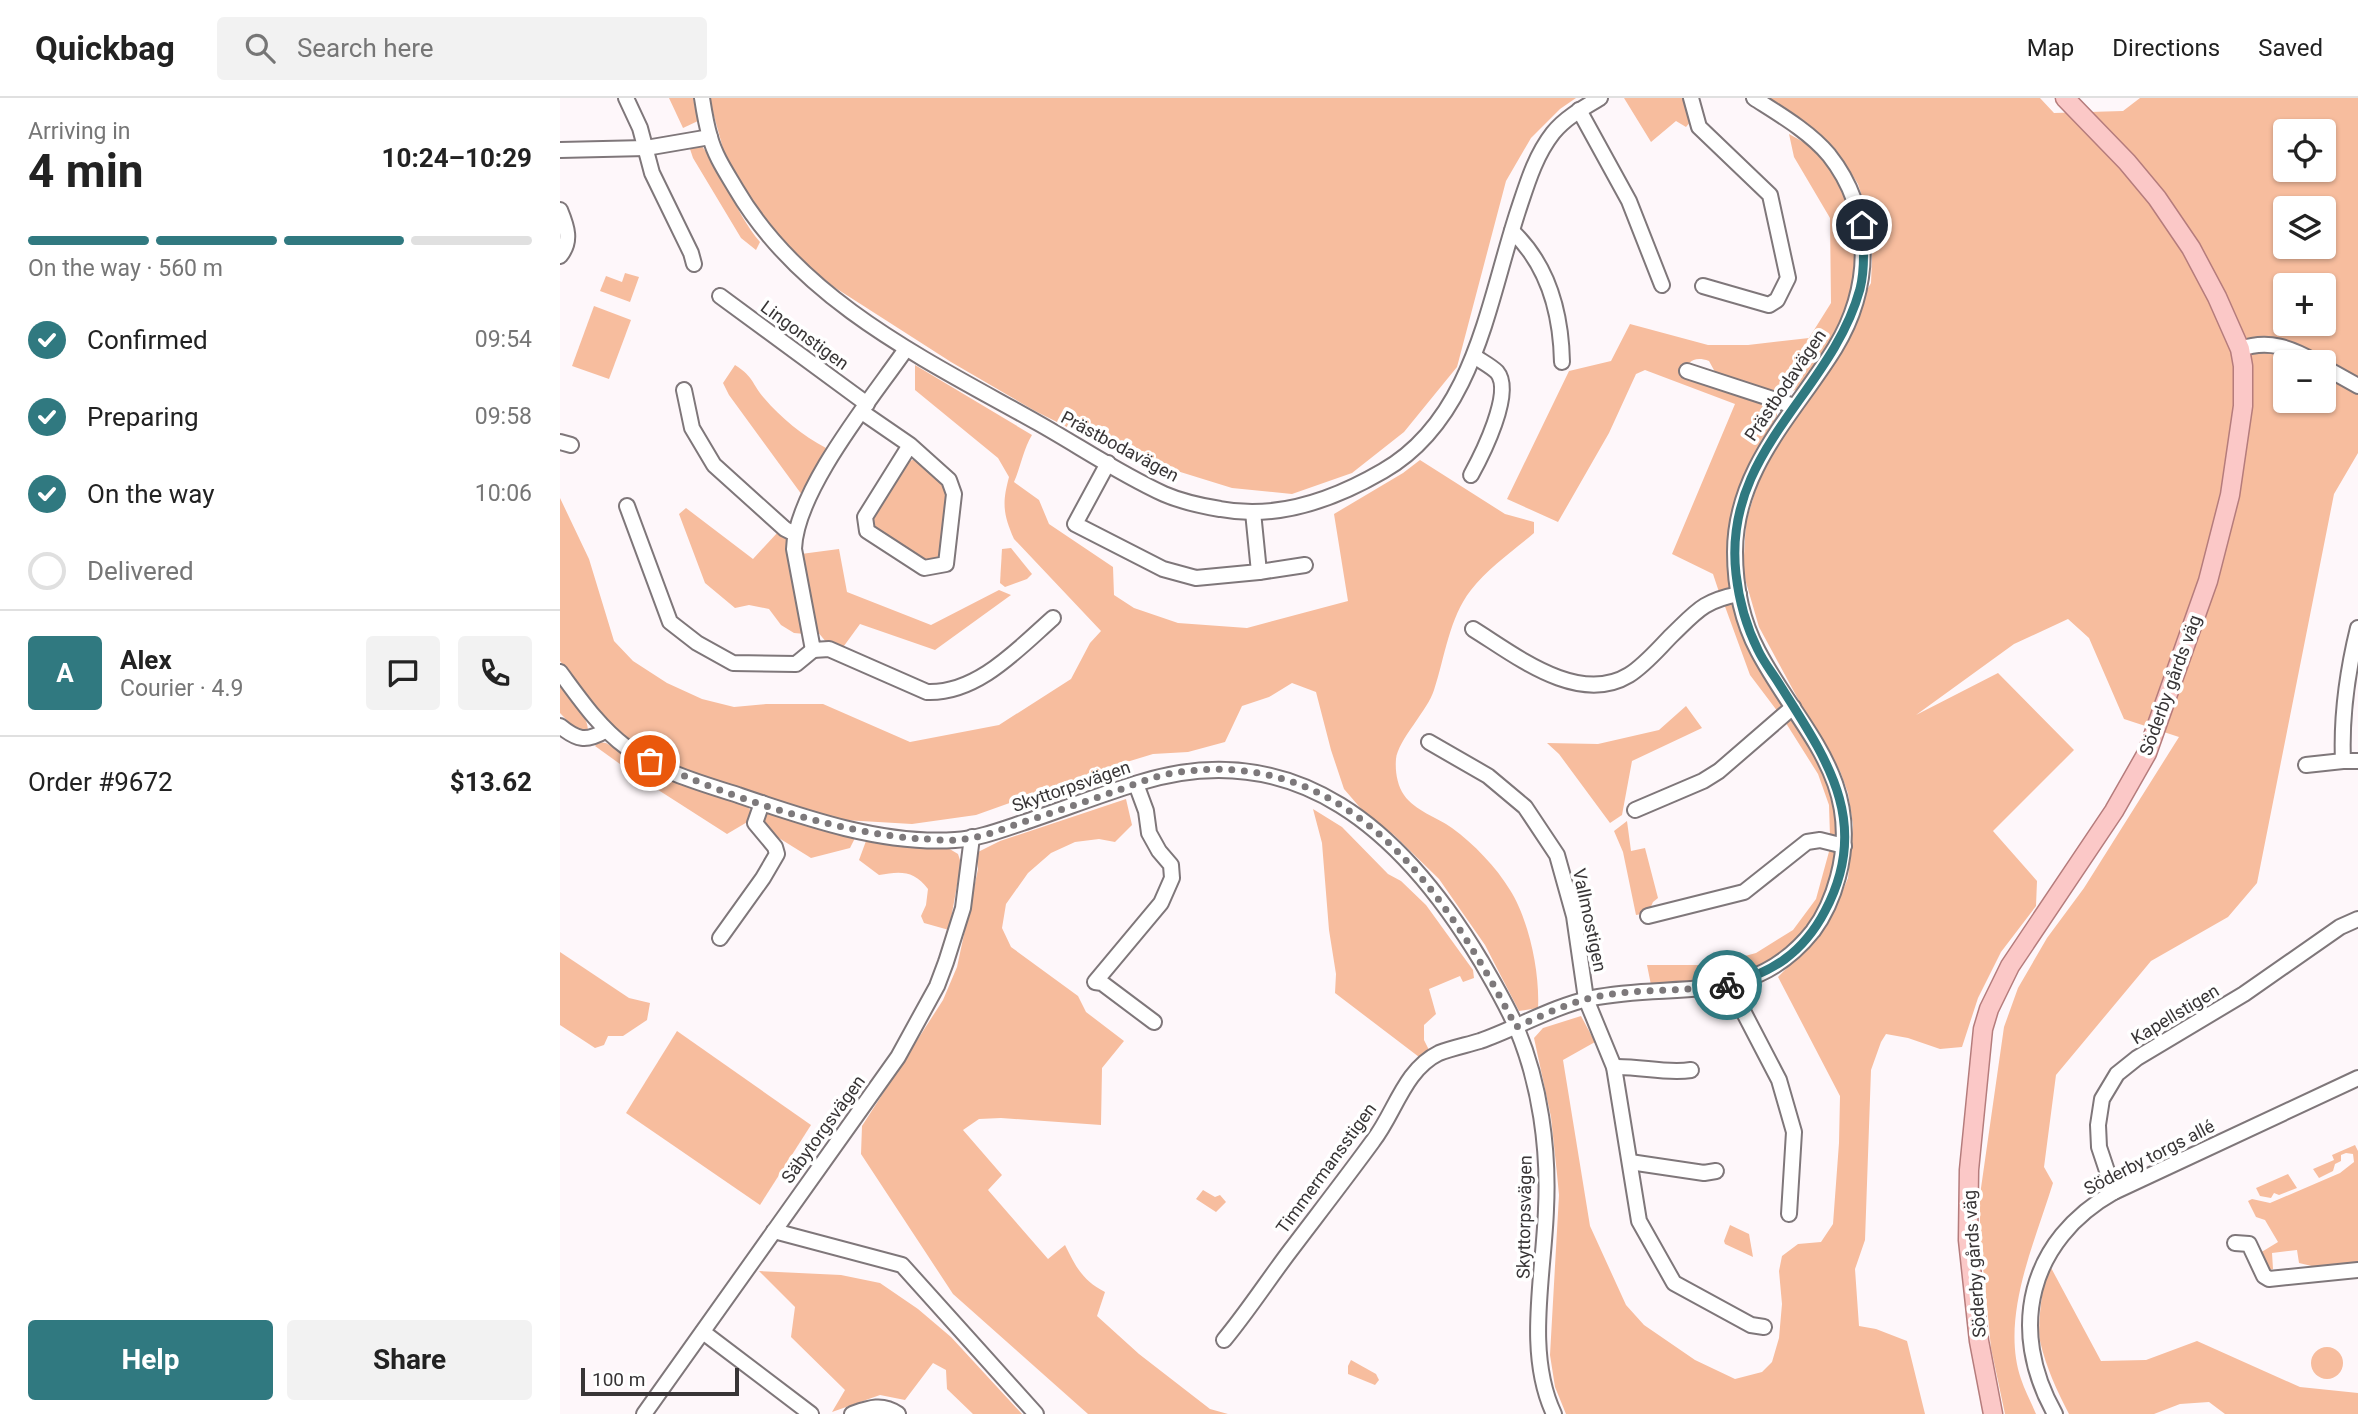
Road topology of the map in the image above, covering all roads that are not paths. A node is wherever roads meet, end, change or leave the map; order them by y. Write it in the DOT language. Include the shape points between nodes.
graph roads {
  1 [pos="626,98"];
  2 [pos="702,98"];
  3 [pos="1600,98"];
  4 [pos="1691,98"];
  5 [pos="1754,98"];
  6 [pos="2065,98"];
  7 [pos="1579,110"];
  8 [pos="710,137"];
  9 [pos="646,148"];
  10 [pos="560,150"];
  11 [pos="560,211"];
  12 [pos="1511,231"];
  13 [pos="560,256"];
  14 [pos="695,264"];
  15 [pos="1662,285"];
  16 [pos="1703,286"];
  17 [pos="720,296"];
  18 [pos="906,349"];
  19 [pos="2240,349"];
  20 [pos="2295,350"];
  21 [pos="1474,356"];
  22 [pos="1562,362"];
  23 [pos="1687,371"];
  24 [pos="2336,374"];
  25 [pos="2358,386"];
  26 [pos="684,390"];
  27 [pos="1794,406"];
  28 [pos="864,408"];
  29 [pos="910,445"];
  30 [pos="1108,463"];
  31 [pos="1471,475"];
  32 [pos="627,506"];
  33 [pos="1254,512"];
  34 [pos="795,534"];
  35 [pos="1305,565"];
  36 [pos="1259,572"];
  37 [pos="1739,594"];
  38 [pos="1054,618"];
  39 [pos="2358,628"];
  40 [pos="1473,629"];
  41 [pos="813,650"];
  42 [pos="560,672"];
  43 [pos="1793,707"];
  44 [pos="560,726"];
  45 [pos="605,731"];
  46 [pos="1429,742"];
  47 [pos="2351,761"];
  48 [pos="2306,765"];
  49 [pos="1136,784"];
  50 [pos="762,803"];
  51 [pos="1635,810"];
  52 [pos="972,838"];
  53 [pos="1844,846"];
  54 [pos="1648,915"];
  55 [pos="2358,919"];
  56 [pos="720,938"];
  57 [pos="1729,984"];
  58 [pos="1586,999"];
  59 [pos="1154,1022"];
  60 [pos="1516,1027"];
  61 [pos="1614,1067"];
  62 [pos="1691,1070"];
  63 [pos="2358,1078"];
  64 [pos="1630,1162"];
  65 [pos="1716,1171"];
  66 [pos="2114,1192"];
  67 [pos="1789,1214"];
  68 [pos="774,1231"];
  69 [pos="2235,1243"];
  70 [pos="2358,1270"];
  71 [pos="1764,1327"];
  72 [pos="703,1332"];
  73 [pos="1224,1340"];
  74 [pos="645,1414"];
  75 [pos="811,1414"];
  76 [pos="852,1414"];
  77 [pos="898,1414"];
  78 [pos="1036,1414"];
  79 [pos="1554,1414"];
  80 [pos="1993,1414"];
  81 [pos="2055,1414"];
  1 -- 9 [label="street"];
  2 -- 8 [label="street, Prästbodavägen"];
  3 -- 7 [label="street, Prästbodavägen"];
  4 -- 16 [label="street" via="1699,127 1770,195 1788,278 1777,300 1769,305"];
  5 -- 27 [label="street, Prästbodavägen" via="1827,152 1846,179 1862,225 1861,286 1849,319"];
  6 -- 19 [label="main road, Söderby gårds väg" via="2157,198 2191,248"];
  7 -- 12 [label="street, Prästbodavägen" via="1556,130 1541,152"];
  7 -- 15 [label="street" via="1629,201"];
  8 -- 9 [label="street"];
  8 -- 18 [label="street, Prästbodavägen" via="751,214 790,261"];
  9 -- 10 [label="street"];
  9 -- 14 [label="street" via="652,173"];
  11 -- 13 [label="street" via="568,233"];
  12 -- 21 [label="street, Prästbodavägen"];
  12 -- 22 [label="street" via="1525,243 1549,285"];
  17 -- 28 [label="street, Lingonstigen"];
  18 -- 28 [label="street"];
  18 -- 30 [label="street, Prästbodavägen"];
  19 -- 20 [label="street" via="2255,344"];
  19 -- 80 [label="main road, Söderby gårds väg" via="2243,406 2230,495 2208,581 2147,753 2114,811 2010,966 1983,1029 1969,1170 1968,1240 1984,1377"];
  21 -- 31 [label="street" via="1497,372 1502,394 1486,447"];
  21 -- 33 [label="street, Prästbodavägen" via="1443,418 1387,469 1318,502"];
  23 -- 27 [label="street"];
  24 -- 25 [label="street"];
  26 -- 34 [label="street" via="692,428 714,465"];
  27 -- 37 [label="street, Prästbodavägen" via="1757,463 1741,508 1735,549"];
  28 -- 29 [label="street, Lingonstigen"];
  28 -- 34 [label="street" via="825,465"];
  29 -- 29 [label="street, Lingonstigen" via="866,517 867,531 924,568 946,565 954,495 948,480"];
  30 -- 33 [label="street, Prästbodavägen" via="1166,495 1223,510"];
  30 -- 36 [label="street" via="1075,524 1163,569 1196,578"];
  32 -- 41 [label="street" via="670,622 697,643 733,663 796,664"];
  33 -- 36 [label="street"];
  34 -- 41 [label="street"];
  35 -- 36 [label="street"];
  37 -- 40 [label="street" via="1703,605 1641,666 1606,683 1557,678"];
  37 -- 43 [label="street, Prästbodavägen" via="1758,652"];
  38 -- 41 [label="street" via="976,680 942,693 927,692 829,649"];
  39 -- 47 [label="street" via="2343,709"];
  42 -- 45 [label="street, Skyttorpsvägen"];
  43 -- 51 [label="street" via="1719,771"];
  43 -- 53 [label="street, Prästbodavägen" via="1838,787"];
  44 -- 45 [label="street" via="584,740"];
  45 -- 50 [label="street, Skyttorpsvägen" via="650,761"];
  46 -- 58 [label="street, Vallmostigen" via="1503,786 1525,807 1557,855 1574,916"];
  47 -- 48 [label="street"];
  49 -- 52 [label="street, Skyttorpsvägen"];
  49 -- 59 [label="street" via="1149,833 1171,865 1172,878 1161,903 1095,982"];
  49 -- 60 [label="street, Skyttorpsvägen" via="1168,774 1233,770 1294,782 1355,814 1399,851 1433,890 1479,958"];
  50 -- 52 [label="street, Skyttorpsvägen" via="872,834 955,841"];
  50 -- 56 [label="street" via="755,823 777,854"];
  52 -- 68 [label="street, Säbytorgsvägen" via="963,908 937,986 898,1057"];
  53 -- 54 [label="street" via="1807,842 1744,892"];
  53 -- 57 [label="street, Prästbodavägen" via="1834,893 1818,925 1788,958 1763,973"];
  55 -- 66 [label="street, Kapellstigen" via="2117,1074 2102,1100 2098,1125 2099,1147"];
  57 -- 58 [label="street, Prästbodavägen"];
  57 -- 67 [label="street" via="1779,1080 1794,1132"];
  58 -- 60 [label="street, Prästbodavägen"];
  58 -- 61 [label="street, Vallmostigen"];
  60 -- 73 [label="street, Timmermansstigen" via="1438,1054 1415,1072 1376,1138"];
  60 -- 79 [label="street, Skyttorpsvägen" via="1536,1093 1546,1161 1539,1367"];
  61 -- 62 [label="street"];
  61 -- 64 [label="street, Vallmostigen"];
  63 -- 66 [label="street, Söderby torgs allé"];
  64 -- 65 [label="street"];
  64 -- 71 [label="street, Vallmostigen" via="1639,1221 1674,1283 1751,1325"];
  66 -- 81 [label="street, Söderby torgs allé" via="2074,1220 2041,1268 2032,1292 2031,1349 2040,1384"];
  68 -- 72 [label="street, Säbytorgsvägen"];
  68 -- 78 [label="street" via="902,1265"];
  69 -- 70 [label="street" via="2249,1244 2269,1279"];
  72 -- 74 [label="street, Säbytorgsvägen"];
  72 -- 75 [label="street"];
  76 -- 77 [label="street" via="880,1406"];
}
